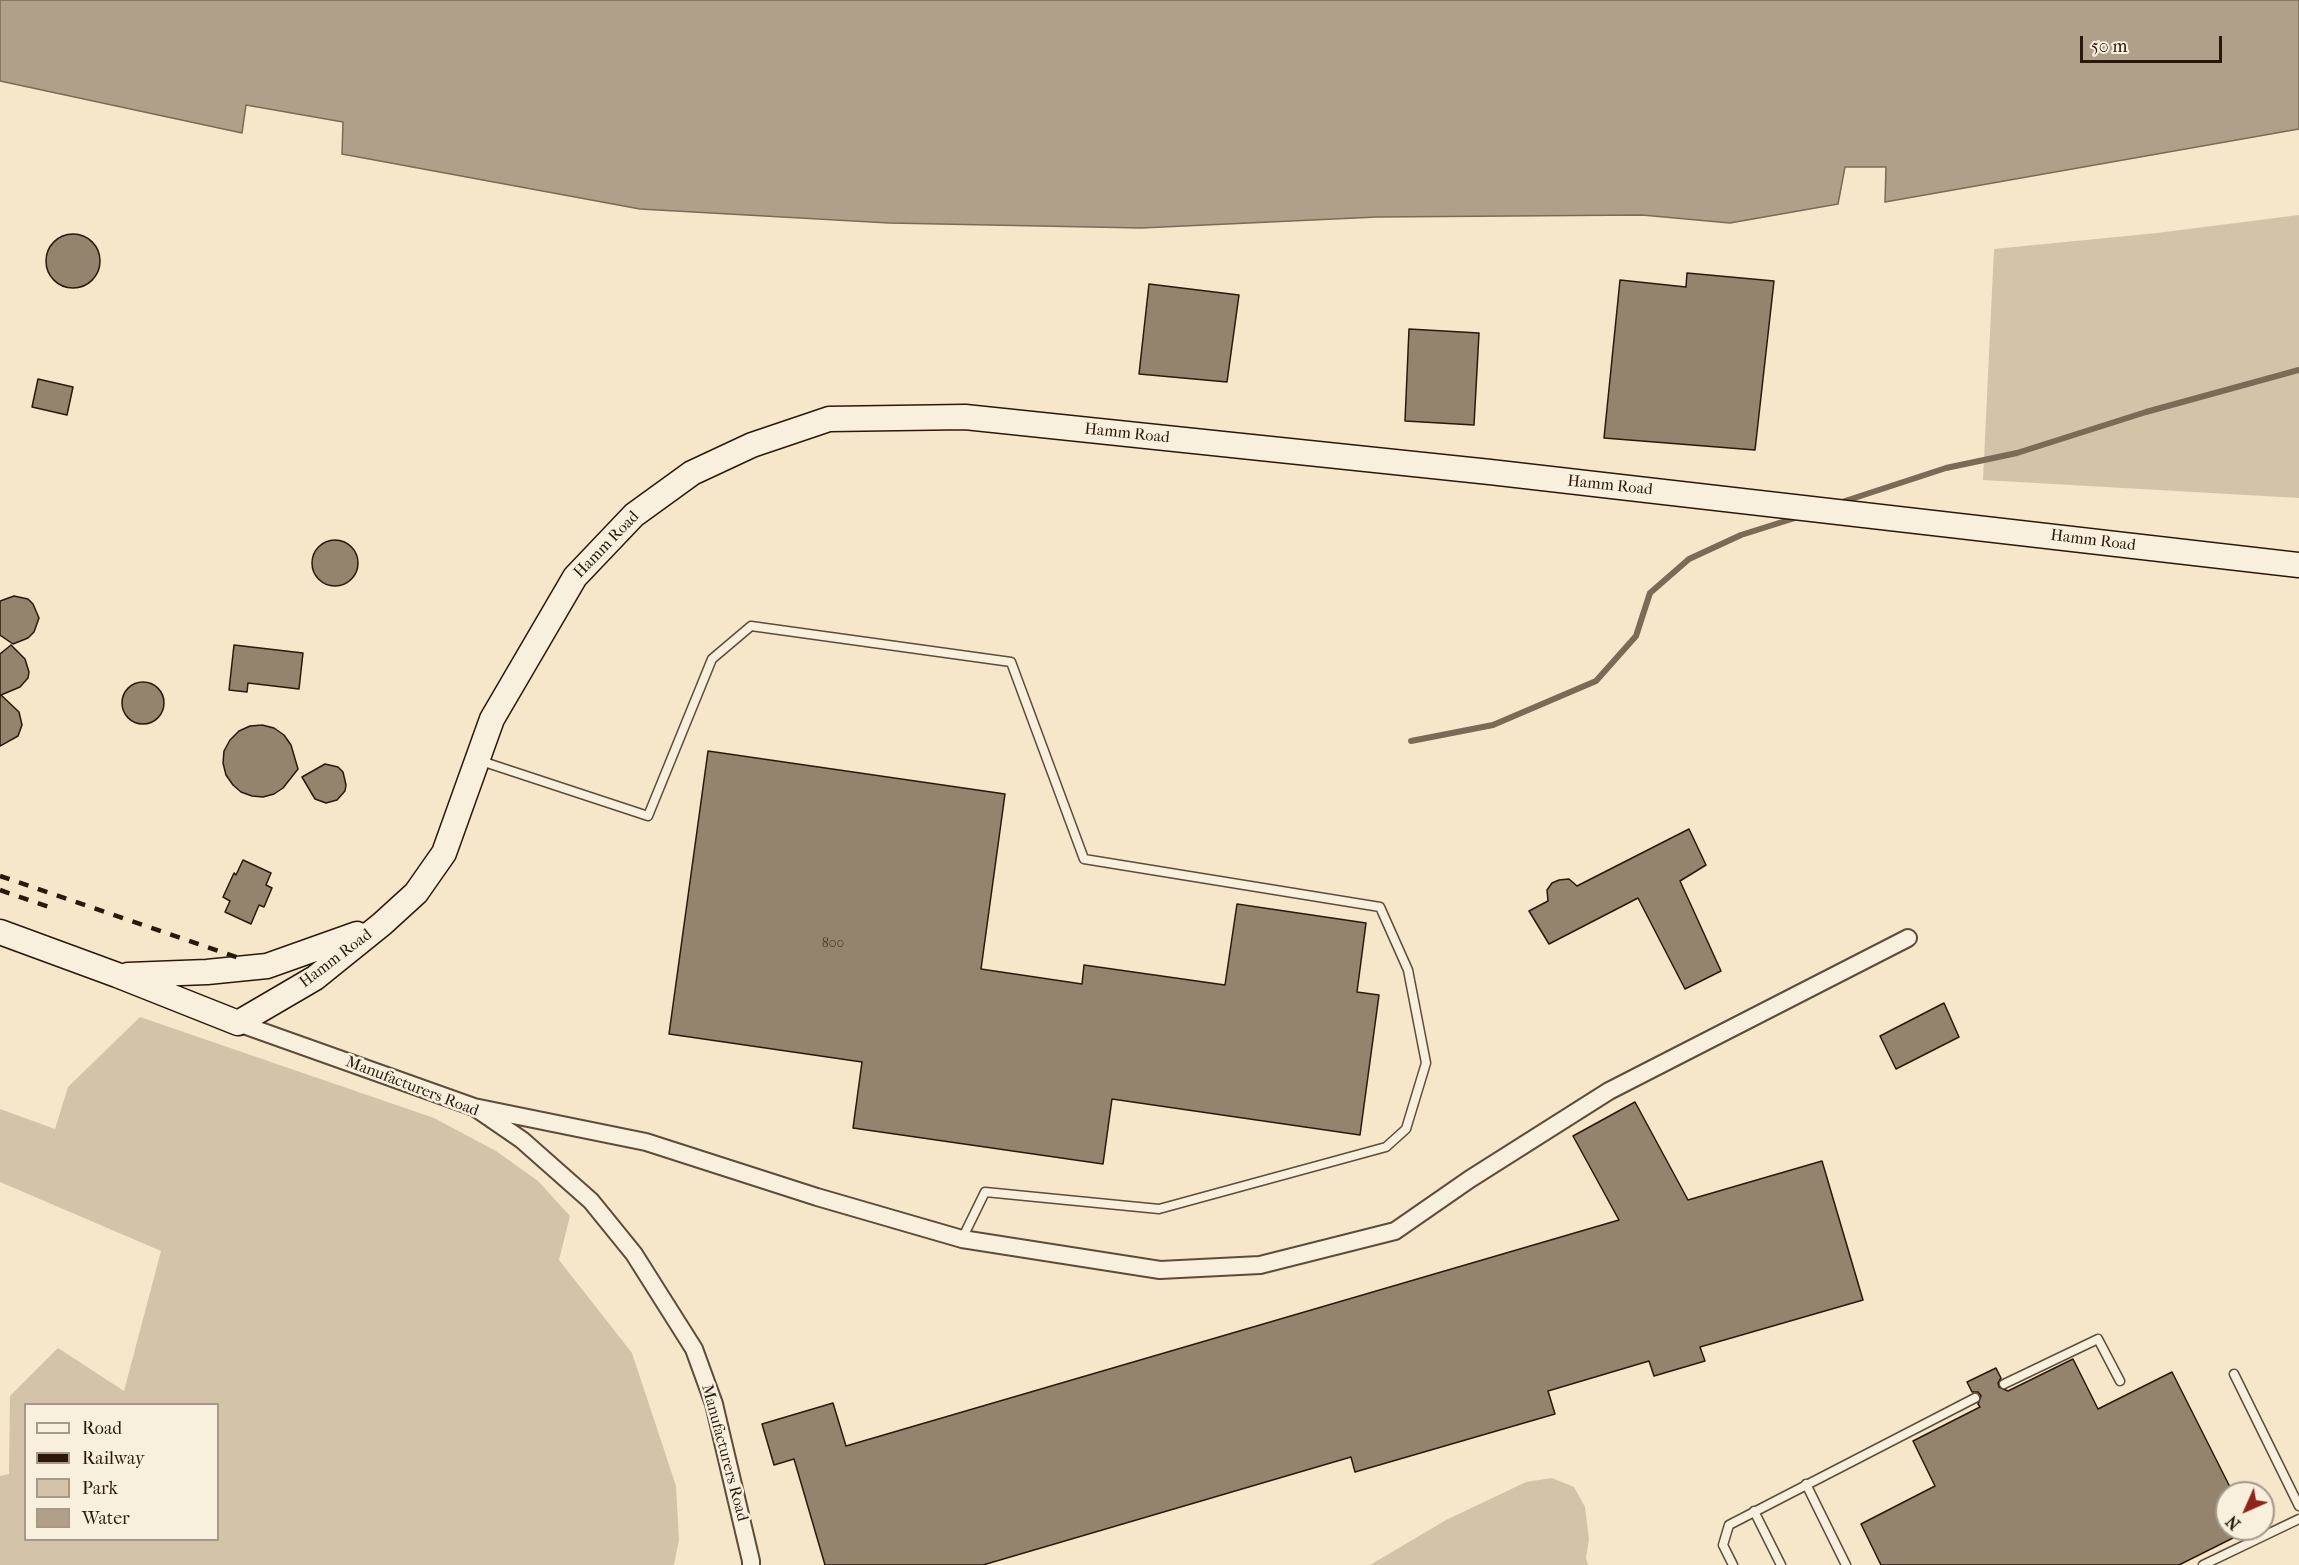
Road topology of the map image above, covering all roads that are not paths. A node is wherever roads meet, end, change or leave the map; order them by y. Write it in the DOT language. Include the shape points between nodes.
graph roads {
  1 [pos="2299,564"];
  2 [pos="477,759"];
  3 [pos="382,924"];
  4 [pos="0,932"];
  5 [pos="1908,938"];
  6 [pos="117,975"];
  7 [pos="238,1023"];
  8 [pos="474,1107"];
  9 [pos="962,1239"];
  10 [pos="2234,1374"];
  11 [pos="2120,1381"];
  12 [pos="2004,1384"];
  13 [pos="1975,1398"];
  14 [pos="1806,1484"];
  15 [pos="2299,1506"];
  16 [pos="1754,1511"];
  17 [pos="2299,1519"];
  18 [pos="750,1565"];
  19 [pos="1733,1565"];
  20 [pos="1781,1565"];
  21 [pos="1846,1565"];
  22 [pos="2203,1565"];
  1 -- 2 [label="main road, Hamm Road" via="973,418 829,419 752,445 692,473 634,515 575,577 492,719"];
  2 -- 3 [label="main road, Hamm Road" via="444,853 416,893"];
  2 -- 9 [label="lane" via="648,816 712,659 751,626 1011,662 1084,859 1380,907 1408,970 1426,1062 1406,1129 1386,1147 1159,1209 986,1192"];
  3 -- 6 [label="main road" via="267,966"];
  3 -- 7 [label="main road, Hamm Road" via="315,978"];
  4 -- 6 [label="main road, Manufacturers Road"];
  5 -- 9 [label="street" via="1609,1091 1395,1231 1260,1265 1160,1270"];
  6 -- 7 [label="main road, Manufacturers Road"];
  7 -- 8 [label="street, Manufacturers Road"];
  8 -- 9 [label="street" via="646,1142"];
  8 -- 18 [label="street, Manufacturers Road" via="522,1140 591,1201 634,1254 694,1349 714,1404"];
  10 -- 15 [label="lane"];
  11 -- 12 [label="lane" via="2098,1339"];
  13 -- 14 [label="lane"];
  14 -- 16 [label="lane"];
  14 -- 21 [label="lane"];
  16 -- 19 [label="lane" via="1729,1525 1724,1545"];
  16 -- 20 [label="lane"];
  17 -- 22 [label="lane"];
}
